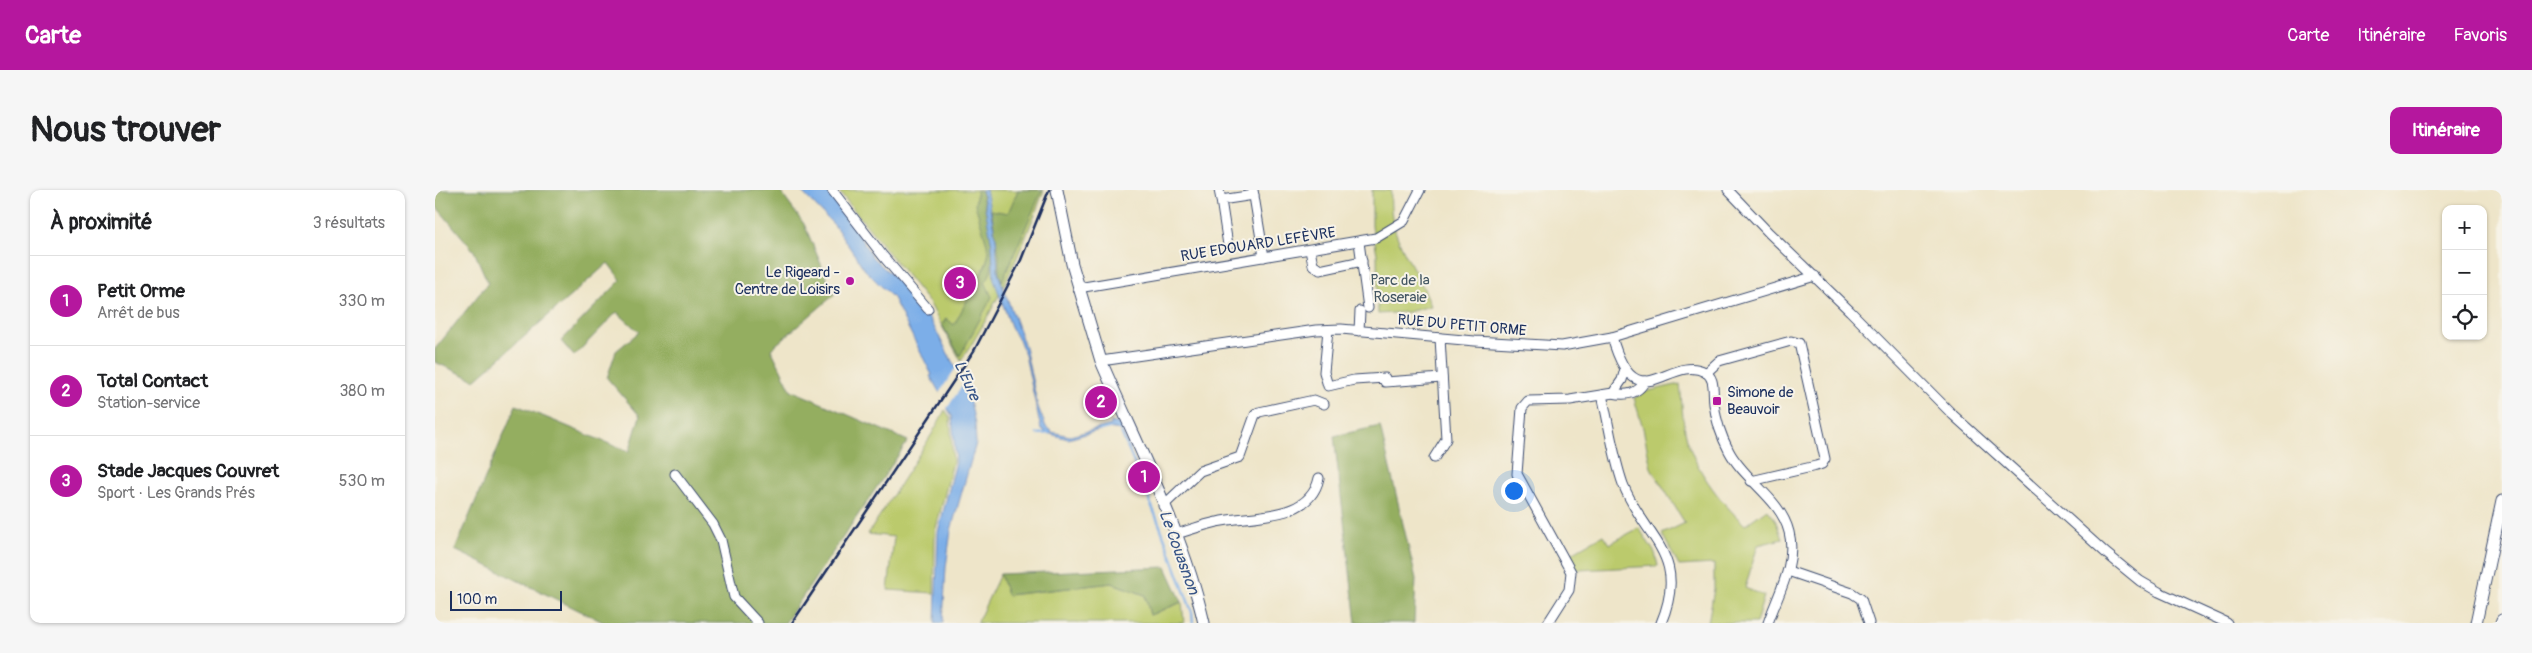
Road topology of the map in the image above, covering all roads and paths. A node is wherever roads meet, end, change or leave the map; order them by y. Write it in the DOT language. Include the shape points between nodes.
graph roads {
  1 [pos="832,190"];
  2 [pos="1060,190"];
  3 [pos="1219,190"];
  4 [pos="1420,190"];
  5 [pos="1728,190"];
  6 [pos="1253,193"];
  7 [pos="1221,200"];
  8 [pos="1359,242"];
  9 [pos="1228,245"];
  10 [pos="1310,250"];
  11 [pos="1264,257"];
  12 [pos="1362,262"];
  13 [pos="1815,276"];
  14 [pos="1078,288"];
  15 [pos="928,309"];
  16 [pos="1328,330"];
  17 [pos="1359,331"];
  18 [pos="1612,337"];
  19 [pos="1440,338"];
  20 [pos="1101,362"];
  21 [pos="1625,369"];
  22 [pos="1706,372"];
  23 [pos="1442,378"];
  24 [pos="1645,381"];
  25 [pos="1613,393"];
  26 [pos="1602,395"];
  27 [pos="1324,404"];
  28 [pos="1434,458"];
  29 [pos="675,474"];
  30 [pos="1319,478"];
  31 [pos="1751,481"];
  32 [pos="2502,501"];
  33 [pos="1163,506"];
  34 [pos="1176,534"];
  35 [pos="1788,571"];
  36 [pos="758,623"];
  37 [pos="1204,623"];
  38 [pos="1548,623"];
  39 [pos="1661,623"];
  40 [pos="1768,623"];
  41 [pos="1869,623"];
  42 [pos="2227,623"];
  43 [pos="2476,623"];
  1 -- 15 [label="street"];
  2 -- 14 [label="main road"];
  3 -- 7 [label="street"];
  4 -- 8 [label="street, RUE EDOUARD LEFÈVRE" via="1409,213 1398,226 1376,238"];
  5 -- 13 [label="street"];
  6 -- 7 [label="street"];
  6 -- 11 [label="street"];
  7 -- 9 [label="street"];
  8 -- 10 [label="street, RUE EDOUARD LEFÈVRE"];
  8 -- 12 [label="street"];
  10 -- 11 [label="street, RUE EDOUARD LEFÈVRE"];
  10 -- 12 [label="street" via="1313,265 1321,270"];
  11 -- 14 [label="street, RUE EDOUARD LEFÈVRE"];
  12 -- 17 [label="street" via="1364,310"];
  13 -- 18 [label="street, RUE DU PETIT ORME"];
  13 -- 42 [label="street" via="1953,415 2107,554 2159,592"];
  14 -- 20 [label="main road"];
  16 -- 17 [label="street, RUE DU PETIT ORME"];
  16 -- 20 [label="street, RUE DU PETIT ORME"];
  16 -- 23 [label="street" via="1327,386 1354,380 1385,378 1385,382"];
  17 -- 19 [label="street, RUE DU PETIT ORME"];
  18 -- 19 [label="street, RUE DU PETIT ORME" via="1562,346"];
  18 -- 21 [label="street"];
  19 -- 23 [label="street"];
  20 -- 33 [label="main road"];
  21 -- 24 [label="street"];
  21 -- 25 [label="street"];
  22 -- 24 [label="street" via="1690,369"];
  22 -- 31 [label="street" via="1713,385 1722,436 1734,460"];
  22 -- 31 [label="street" via="1719,361 1791,341 1799,343 1825,459 1816,466"];
  23 -- 28 [label="street" via="1446,439"];
  24 -- 25 [label="street" via="1631,393"];
  25 -- 26 [label="street"];
  26 -- 38 [label="street" via="1528,401 1522,408 1517,474 1571,572 1569,590"];
  26 -- 39 [label="street" via="1623,485 1659,541 1668,563 1670,589"];
  27 -- 33 [label="street" via="1314,400 1259,412 1255,415 1240,457 1200,471"];
  29 -- 36 [label="street" via="713,524 721,540 734,597"];
  30 -- 34 [label="street" via="1317,490 1281,514 1218,522"];
  31 -- 35 [label="street" via="1786,522 1791,543"];
  32 -- 43 [label="main road"];
  33 -- 34 [label="main road"];
  34 -- 37 [label="main road" via="1196,589"];
  35 -- 40 [label="street"];
  35 -- 41 [label="street" via="1853,593 1861,599"];
}
